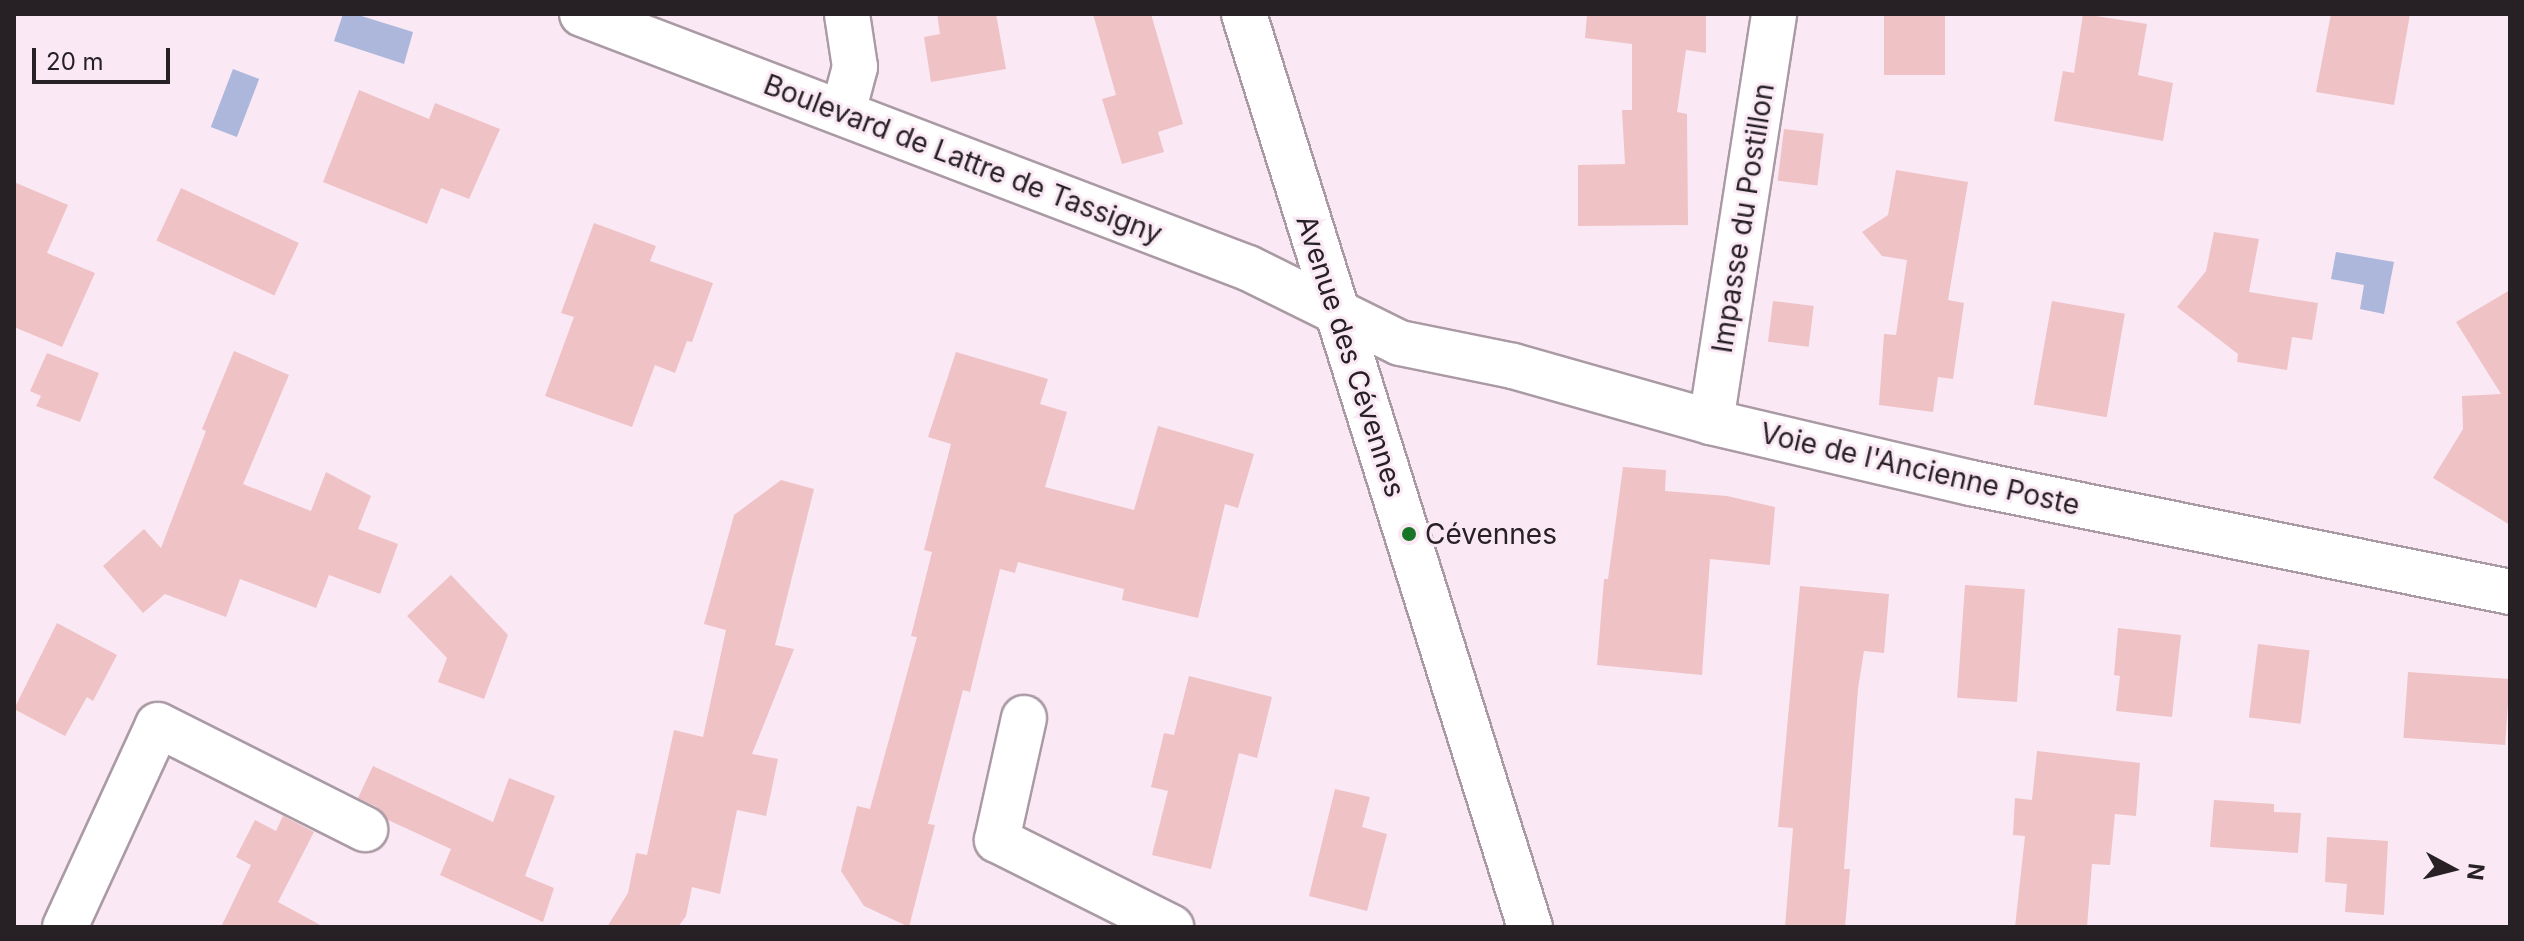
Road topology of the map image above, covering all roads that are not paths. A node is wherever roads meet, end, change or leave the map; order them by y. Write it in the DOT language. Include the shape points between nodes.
graph roads {
  1 [pos="582,14"];
  2 [pos="847,14"];
  3 [pos="1244,14"];
  4 [pos="1774,14"];
  5 [pos="843,112"];
  6 [pos="1338,315"];
  7 [pos="1711,422"];
  8 [pos="2510,592"];
  9 [pos="1024,718"];
  10 [pos="365,829"];
  11 [pos="65,927"];
  12 [pos="1171,927"];
  13 [pos="1530,927"];
  1 -- 5 [label="street, Boulevard de Lattre de Tassigny"];
  2 -- 5 [label="street" via="855,67"];
  3 -- 6 [label="street, Avenue des Cévennes"];
  4 -- 7 [label="street, Impasse du Postillon"];
  5 -- 6 [label="street, Boulevard de Lattre de Tassigny" via="1248,268"];
  6 -- 7 [label="street, Voie de l'Ancienne Poste" via="1400,343 1513,366"];
  6 -- 13 [label="street, Avenue des Cévennes"];
  7 -- 8 [label="street, Voie de l'Ancienne Poste" via="1971,483"];
  9 -- 12 [label="street" via="997,840"];
  10 -- 11 [label="street" via="158,725"];
}
